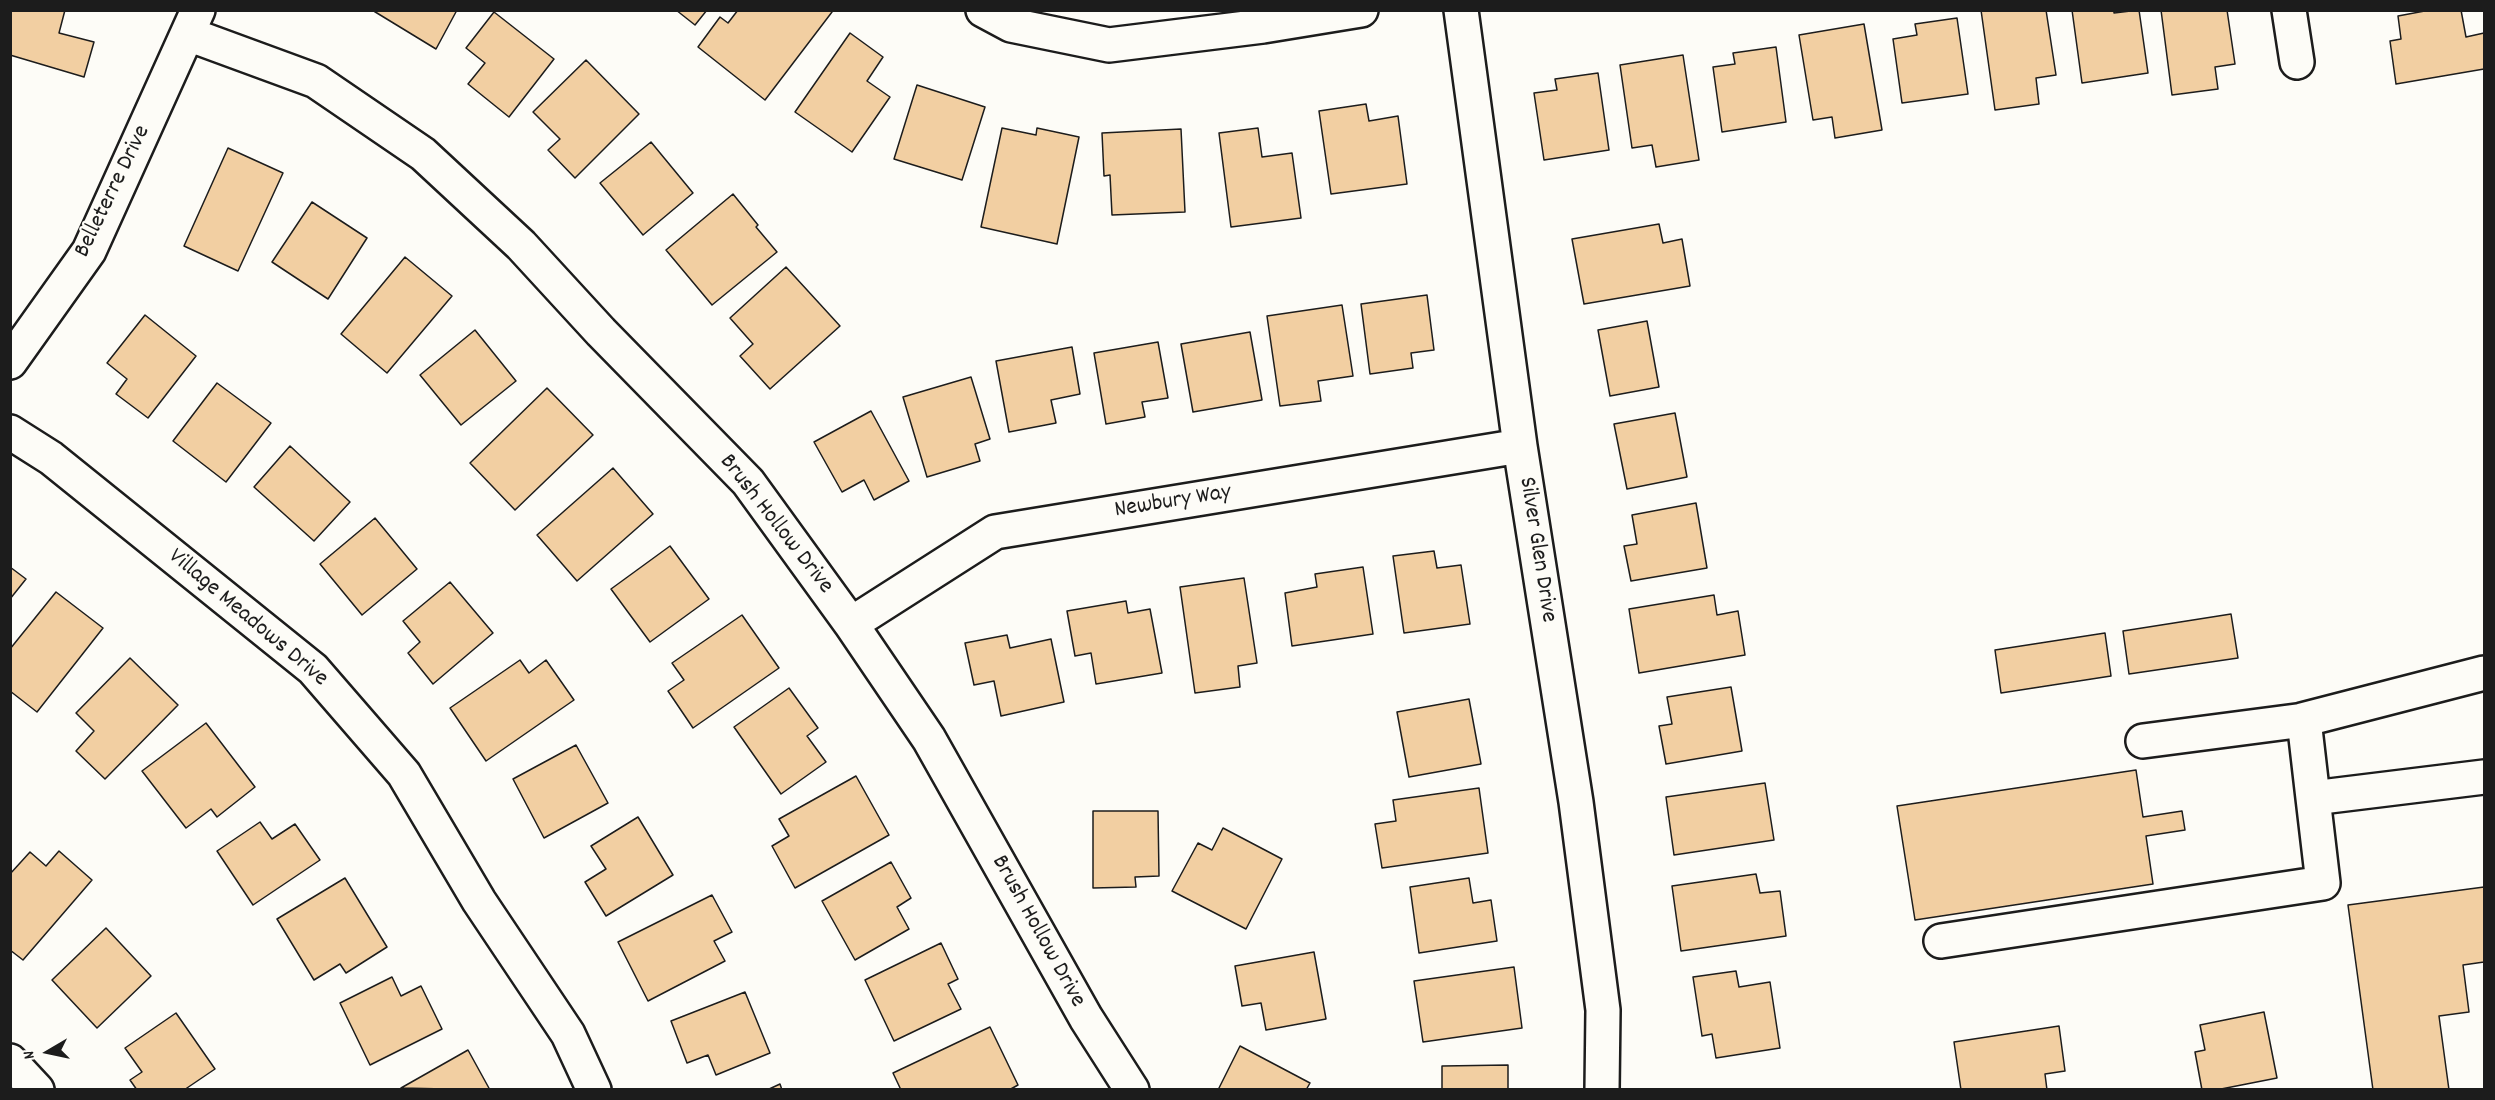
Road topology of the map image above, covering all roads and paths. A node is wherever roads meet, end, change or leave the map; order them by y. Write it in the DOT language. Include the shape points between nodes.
graph roads {
  1 [pos="983,10"];
  2 [pos="1360,10"];
  3 [pos="1461,10"];
  4 [pos="2289,10"];
  5 [pos="193,22"];
  6 [pos="2297,62"];
  7 [pos="10,362"];
  8 [pos="10,432"];
  9 [pos="1520,446"];
  10 [pos="851,624"];
  11 [pos="2484,673"];
  12 [pos="2302,720"];
  13 [pos="2143,741"];
  14 [pos="2484,777"];
  15 [pos="2313,798"];
  16 [pos="1941,941"];
  17 [pos="10,1061"];
  18 [pos="37,1089"];
  19 [pos="594,1089"];
  20 [pos="1132,1089"];
  21 [pos="1602,1089"];
  1 -- 2 [label="street" via="1011,25 1109,45"];
  3 -- 9 [label="street, Silver Glen Drive"];
  4 -- 6 [label="street"];
  5 -- 7 [label="street, Belleterre Drive" via="89,251"];
  5 -- 10 [label="street, Brush Hollow Drive" via="316,81 423,154 521,245 748,482"];
  8 -- 19 [label="street, Village Meadows Drive" via="51,458 313,669 404,774 479,901 568,1034"];
  9 -- 10 [label="street, Newbury Way" via="995,532"];
  9 -- 21 [label="street, Silver Glen Drive" via="1576,802 1603,1010"];
  10 -- 20 [label="street, Brush Hollow Drive" via="929,740 1086,1018"];
  11 -- 12 [label="street"];
  12 -- 13 [label="street"];
  12 -- 15 [label="street"];
  14 -- 15 [label="street"];
  15 -- 16 [label="street" via="2323,883"];
  17 -- 18 [label="street"];
}
